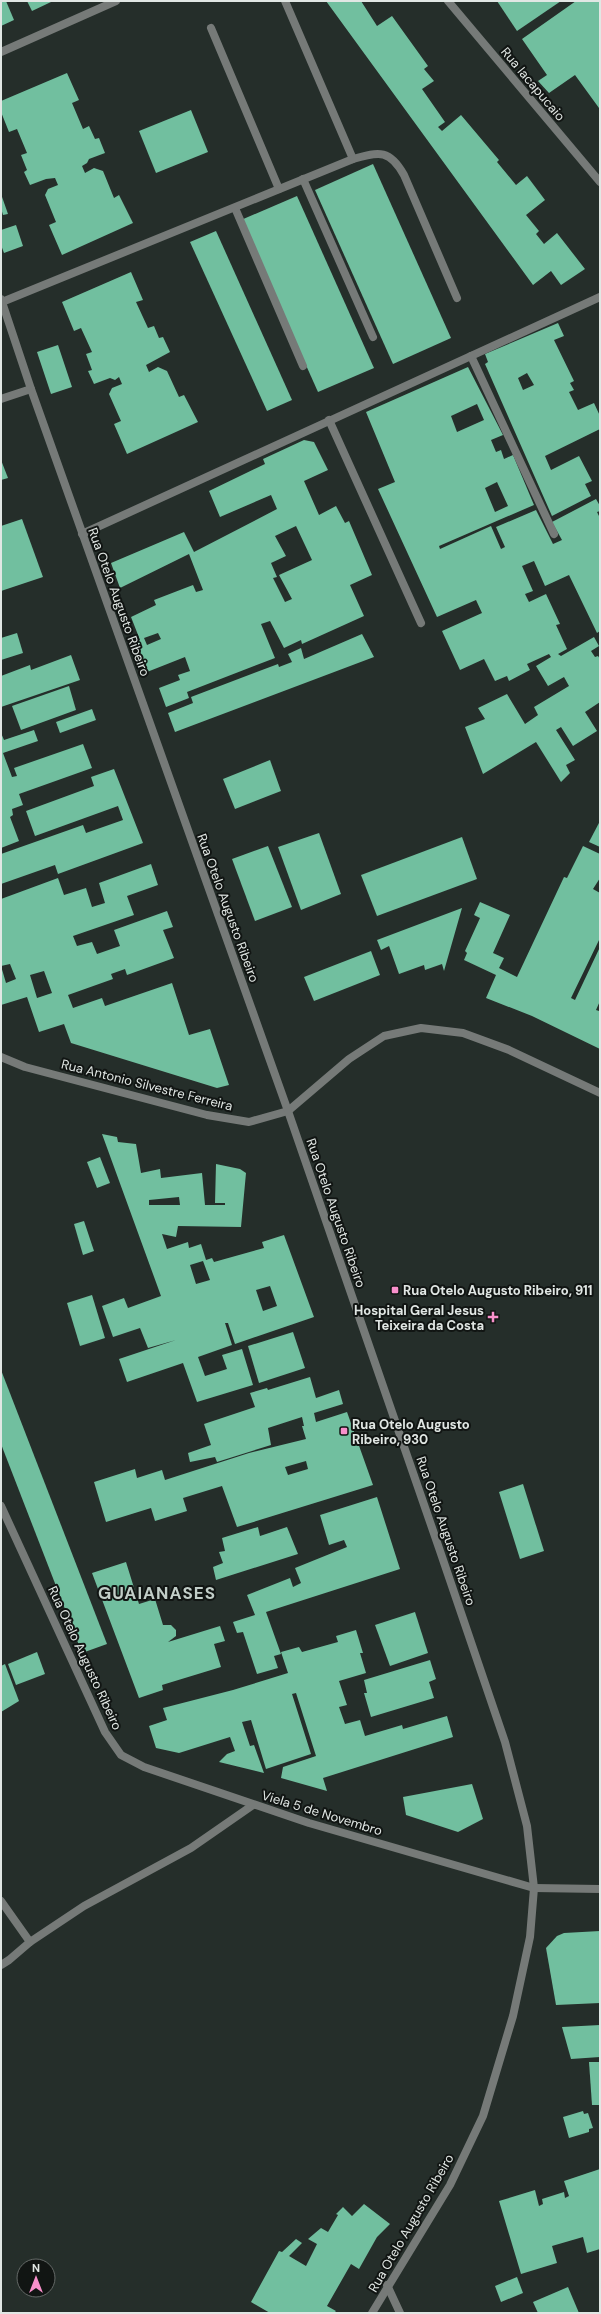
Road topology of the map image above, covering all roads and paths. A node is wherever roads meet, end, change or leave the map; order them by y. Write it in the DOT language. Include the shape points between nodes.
graph roads {
  1 [pos="116,1"];
  2 [pos="285,1"];
  3 [pos="448,1"];
  4 [pos="211,28"];
  5 [pos="1,52"];
  6 [pos="353,159"];
  7 [pos="303,179"];
  8 [pos="600,182"];
  9 [pos="279,189"];
  10 [pos="235,208"];
  11 [pos="600,297"];
  12 [pos="457,298"];
  13 [pos="2,301"];
  14 [pos="373,337"];
  15 [pos="471,356"];
  16 [pos="303,366"];
  17 [pos="31,389"];
  18 [pos="1,399"];
  19 [pos="329,420"];
  20 [pos="82,534"];
  21 [pos="554,534"];
  22 [pos="421,623"];
  23 [pos="1,1057"];
  24 [pos="600,1093"];
  25 [pos="288,1111"];
  26 [pos="1,1506"];
  27 [pos="253,1805"];
  28 [pos="534,1888"];
  29 [pos="600,1889"];
  30 [pos="1,1901"];
  31 [pos="30,1942"];
  32 [pos="1,1965"];
  33 [pos="388,2285"];
  34 [pos="372,2313"];
  35 [pos="400,2313"];
  1 -- 5 [label="street"];
  2 -- 6 [label="street"];
  3 -- 8 [label="street, Rua Iacapucaio"];
  4 -- 9 [label="street"];
  6 -- 7 [label="street"];
  6 -- 12 [label="street" via="370,154 384,154 396,160"];
  7 -- 9 [label="street"];
  7 -- 14 [label="street"];
  9 -- 10 [label="street"];
  10 -- 13 [label="street"];
  10 -- 16 [label="street"];
  11 -- 15 [label="street"];
  13 -- 17 [label="street, Rua Otelo Augusto Ribeiro"];
  15 -- 19 [label="street"];
  15 -- 21 [label="street"];
  17 -- 18 [label="street"];
  17 -- 20 [label="street, Rua Otelo Augusto Ribeiro"];
  19 -- 20 [label="street"];
  19 -- 22 [label="street"];
  20 -- 25 [label="street, Rua Otelo Augusto Ribeiro"];
  23 -- 25 [label="street, Rua Antonio Silvestre Ferreira" via="25,1067 207,1115 249,1122"];
  24 -- 25 [label="street" via="509,1050 463,1033 421,1028 384,1036 349,1059"];
  25 -- 28 [label="street, Rua Otelo Augusto Ribeiro" via="505,1742 527,1826"];
  26 -- 27 [label="street, Rua Otelo Augusto Ribeiro" via="105,1732 120,1755 144,1767"];
  27 -- 28 [label="street, Viela 5 de Novembro"];
  27 -- 31 [label="street, Viela 5 de Novembro" via="191,1848 84,1906"];
  28 -- 29 [label="street, Viela 5 de Novembro"];
  28 -- 33 [label="street, Rua Otelo Augusto Ribeiro" via="530,1937 513,2016 483,2116 450,2185"];
  30 -- 31 [label="street"];
  31 -- 32 [label="street, Viela 5 de Novembro"];
  33 -- 34 [label="street, Rua Otelo Augusto Ribeiro"];
  33 -- 35 [label="street"];
}
